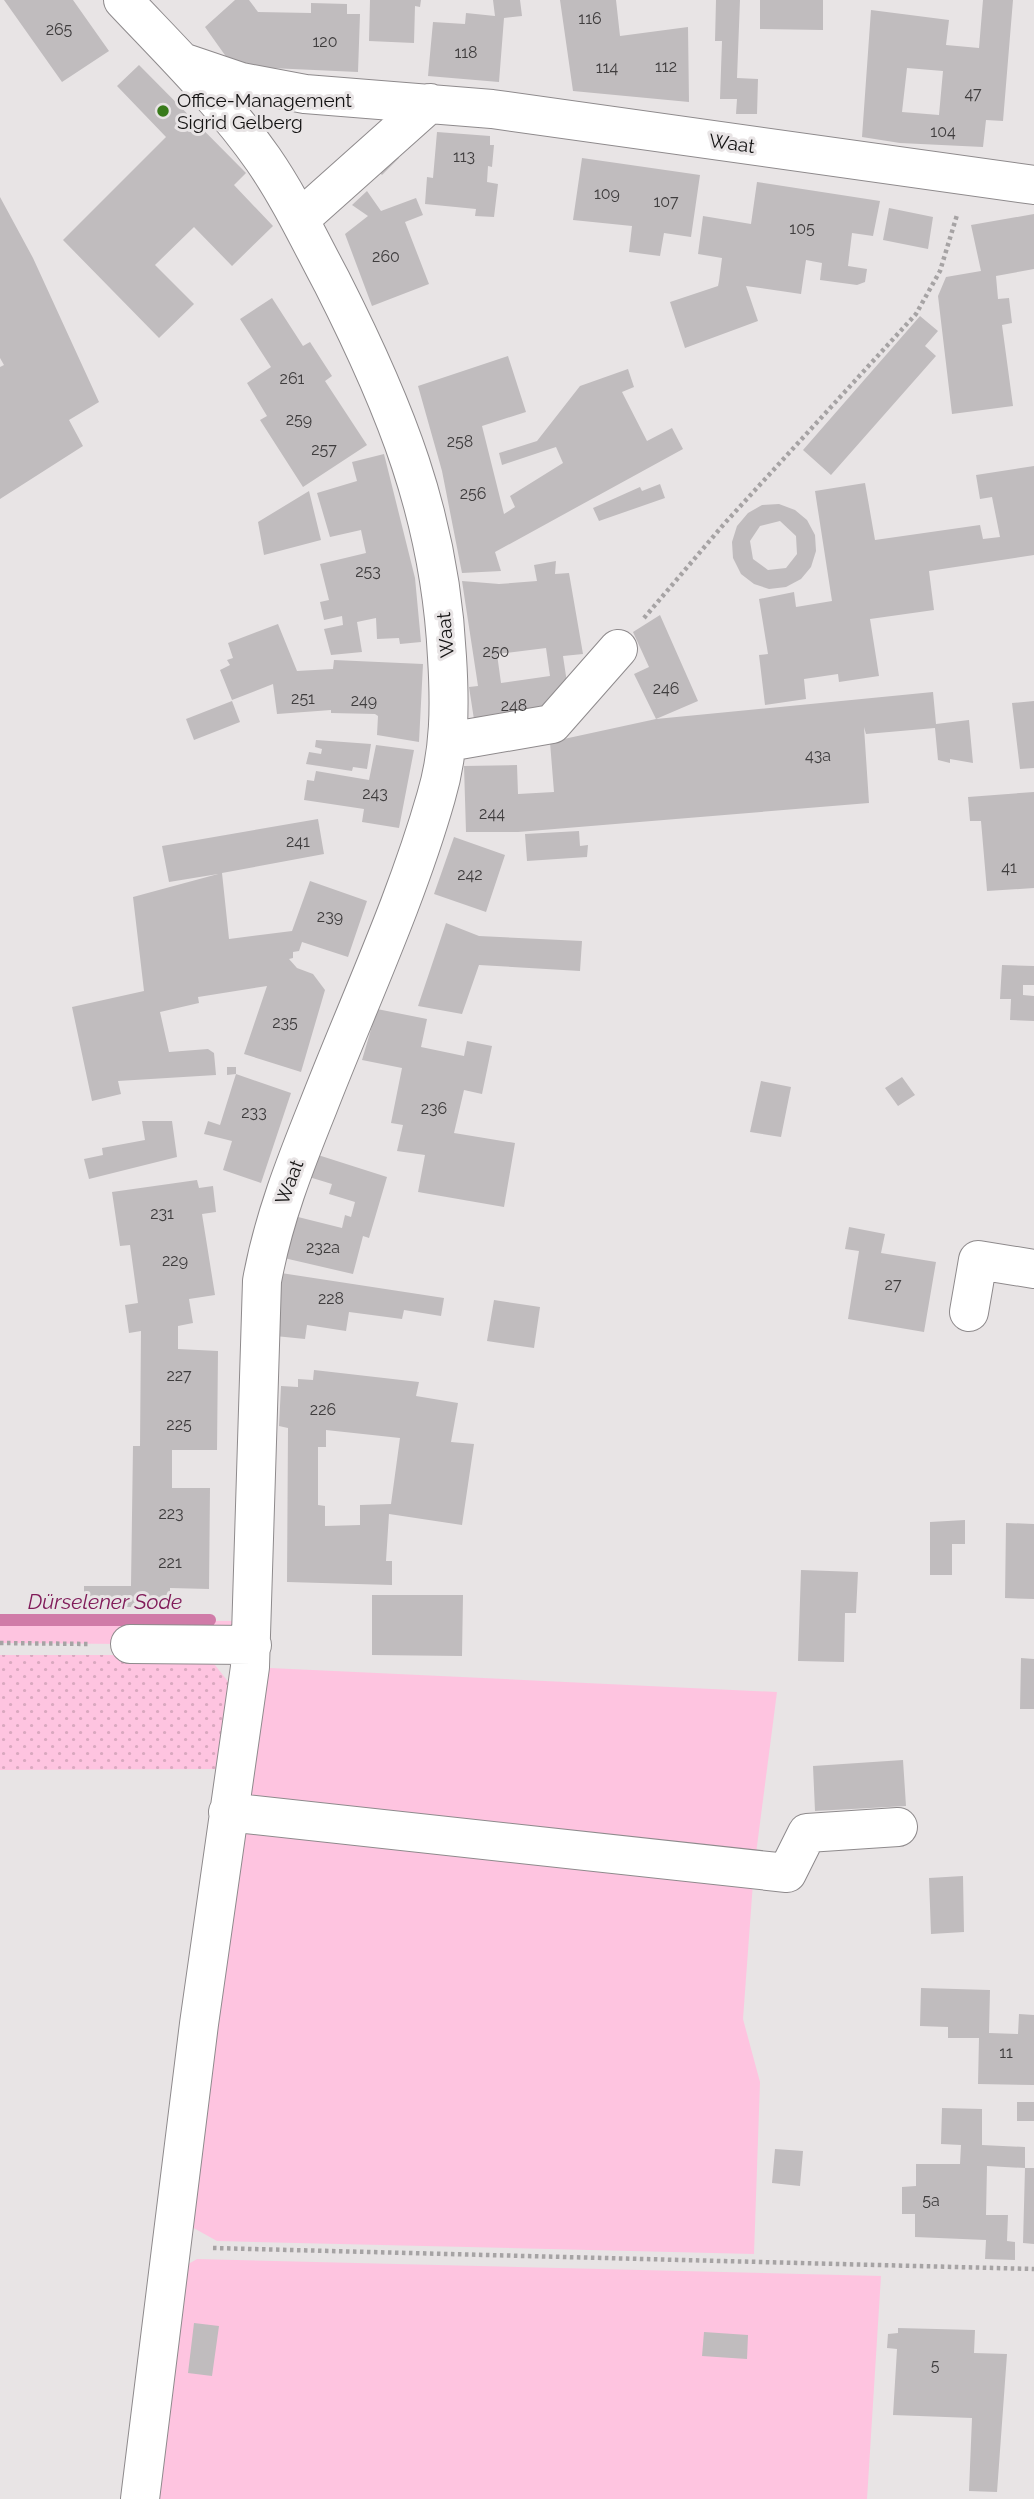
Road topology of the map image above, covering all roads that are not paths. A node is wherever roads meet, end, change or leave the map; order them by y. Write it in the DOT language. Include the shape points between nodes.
graph roads {
  1 [pos="123,0"];
  2 [pos="180,61"];
  3 [pos="430,103"];
  4 [pos="1034,184"];
  5 [pos="300,219"];
  6 [pos="618,649"];
  7 [pos="448,742"];
  8 [pos="1034,1269"];
  9 [pos="970,1312"];
  10 [pos="130,1644"];
  11 [pos="252,1645"];
  12 [pos="228,1812"];
  13 [pos="898,1827"];
  14 [pos="140,2499"];
  1 -- 2 [label="street, Waat"];
  2 -- 3 [label="street, Waat" via="270,89"];
  2 -- 5 [label="street, Waat" via="251,144"];
  3 -- 4 [label="street, Waat"];
  3 -- 5 [label="street"];
  5 -- 7 [label="street, Waat" via="376,371 428,513 447,643"];
  6 -- 7 [label="street" via="552,724"];
  7 -- 11 [label="street, Waat" via="422,840 288,1183 268,1246 260,1318"];
  8 -- 9 [label="street" via="978,1260"];
  10 -- 11 [label="street"];
  11 -- 12 [label="street, Waat"];
  12 -- 13 [label="street" via="787,1873 807,1833"];
  12 -- 14 [label="street, Waat"];
}
